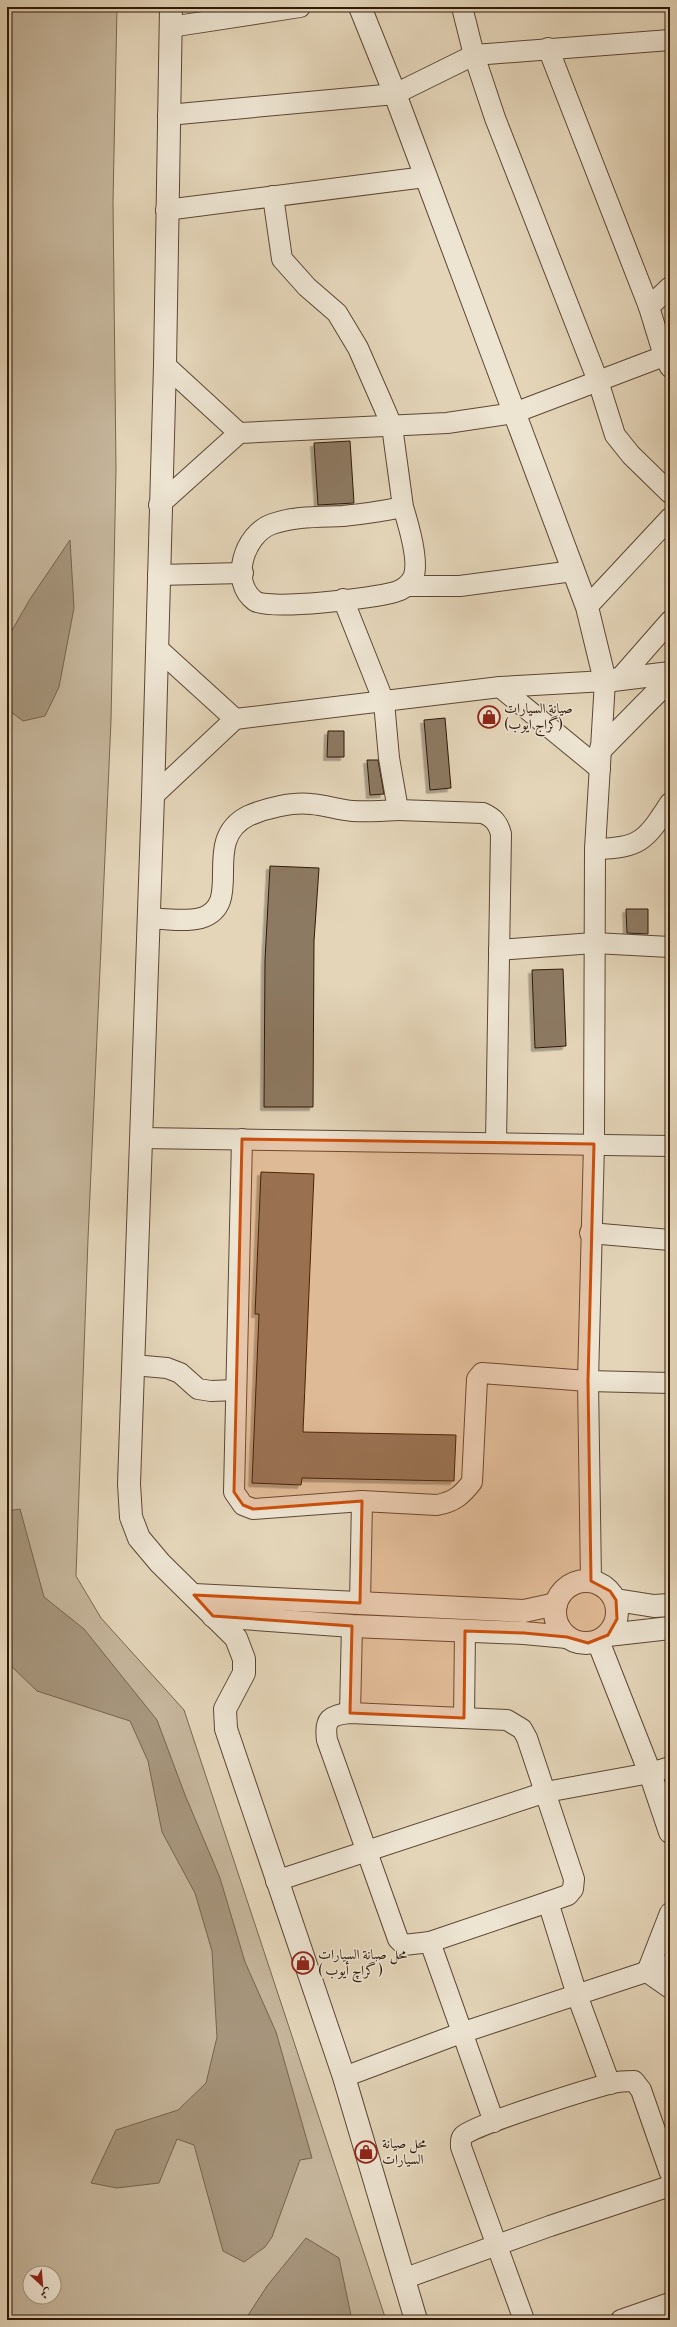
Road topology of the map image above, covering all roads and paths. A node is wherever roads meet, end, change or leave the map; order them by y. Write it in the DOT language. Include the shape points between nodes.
graph roads {
  1 [pos="300,7"];
  2 [pos="360,7"];
  3 [pos="462,7"];
  4 [pos="280,9"];
  5 [pos="171,17"];
  6 [pos="670,40"];
  7 [pos="548,48"];
  8 [pos="474,55"];
  9 [pos="395,94"];
  10 [pos="168,115"];
  11 [pos="425,177"];
  12 [pos="273,196"];
  13 [pos="166,210"];
  14 [pos="670,287"];
  15 [pos="649,307"];
  16 [pos="667,362"];
  17 [pos="165,365"];
  18 [pos="598,381"];
  19 [pos="514,413"];
  20 [pos="392,426"];
  21 [pos="239,433"];
  22 [pos="670,493"];
  23 [pos="159,505"];
  24 [pos="403,507"];
  25 [pos="670,518"];
  26 [pos="573,571"];
  27 [pos="243,573"];
  28 [pos="158,575"];
  29 [pos="407,586"];
  30 [pos="343,599"];
  31 [pos="587,607"];
  32 [pos="670,621"];
  33 [pos="157,648"];
  34 [pos="670,673"];
  35 [pos="613,679"];
  36 [pos="670,679"];
  37 [pos="500,687"];
  38 [pos="384,702"];
  39 [pos="235,719"];
  40 [pos="600,759"];
  41 [pos="153,796"];
  42 [pos="670,803"];
  43 [pos="398,810"];
  44 [pos="595,849"];
  45 [pos="149,918"];
  46 [pos="594,943"];
  47 [pos="670,947"];
  48 [pos="499,950"];
  49 [pos="141,1138"];
  50 [pos="242,1139"];
  51 [pos="496,1143"];
  52 [pos="594,1144"];
  53 [pos="670,1146"];
  54 [pos="590,1233"];
  55 [pos="670,1240"];
  56 [pos="133,1365"];
  57 [pos="588,1381"];
  58 [pos="670,1383"];
  59 [pos="236,1390"];
  60 [pos="362,1501"];
  61 [pos="591,1581"];
  62 [pos="194,1595"];
  63 [pos="616,1600"];
  64 [pos="360,1603"];
  65 [pos="556,1604"];
  66 [pos="670,1605"];
  67 [pos="213,1616"];
  68 [pos="352,1626"];
  69 [pos="670,1628"];
  70 [pos="465,1631"];
  71 [pos="567,1637"];
  72 [pos="603,1638"];
  73 [pos="350,1713"];
  74 [pos="464,1718"];
  75 [pos="660,1770"];
  76 [pos="546,1792"];
  77 [pos="670,1832"];
  78 [pos="366,1851"];
  79 [pos="276,1881"];
  80 [pos="548,1902"];
  81 [pos="670,1913"];
  82 [pos="430,1942"];
  83 [pos="670,1964"];
  84 [pos="646,1972"];
  85 [pos="670,1988"];
  86 [pos="577,1995"];
  87 [pos="461,2032"];
  88 [pos="344,2077"];
  89 [pos="610,2084"];
  90 [pos="494,2122"];
  91 [pos="670,2173"];
  92 [pos="670,2186"];
  93 [pos="496,2245"];
  94 [pos="403,2280"];
  95 [pos="670,2303"];
  96 [pos="416,2320"];
  97 [pos="524,2320"];
  98 [pos="621,2320"];
  1 -- 4 [label="street"];
  2 -- 9 [label="street"];
  3 -- 8 [label="street"];
  4 -- 5 [label="street"];
  5 -- 10 [label="street"];
  6 -- 7 [label="street"];
  7 -- 8 [label="street"];
  7 -- 15 [label="street"];
  8 -- 9 [label="street"];
  8 -- 18 [label="street" via="495,118"];
  9 -- 10 [label="street"];
  9 -- 11 [label="street"];
  10 -- 13 [label="street"];
  11 -- 12 [label="street"];
  11 -- 19 [label="street"];
  12 -- 13 [label="street"];
  12 -- 20 [label="street" via="282,259 307,287 337,313 358,348"];
  13 -- 17 [label="street"];
  14 -- 15 [label="street"];
  15 -- 16 [label="street"];
  16 -- 18 [label="street"];
  17 -- 21 [label="street"];
  17 -- 23 [label="street"];
  18 -- 19 [label="street"];
  18 -- 22 [label="street" via="615,434 631,455"];
  19 -- 20 [label="street" via="447,423"];
  19 -- 26 [label="street"];
  20 -- 21 [label="street"];
  20 -- 24 [label="street"];
  21 -- 23 [label="street"];
  23 -- 28 [label="street"];
  24 -- 27 [label="street" via="370,513 296,518 272,524 258,531 250,541 244,552"];
  24 -- 29 [label="street" via="411,532 415,569"];
  25 -- 31 [label="street"];
  26 -- 29 [label="street" via="460,586"];
  26 -- 31 [label="street"];
  27 -- 28 [label="street"];
  27 -- 30 [label="street" via="248,594 255,602 267,606"];
  28 -- 33 [label="street"];
  29 -- 30 [label="street" via="396,592"];
  30 -- 38 [label="street"];
  31 -- 35 [label="street"];
  32 -- 35 [label="street"];
  33 -- 39 [label="street"];
  33 -- 41 [label="street"];
  34 -- 35 [label="street"];
  35 -- 37 [label="street"];
  35 -- 40 [label="street"];
  36 -- 40 [label="street"];
  37 -- 38 [label="street"];
  37 -- 40 [label="street"];
  38 -- 39 [label="street"];
  38 -- 43 [label="street" via="389,758"];
  39 -- 41 [label="street"];
  40 -- 44 [label="street"];
  41 -- 45 [label="street"];
  42 -- 44 [label="street" via="656,825 642,840 621,848"];
  43 -- 45 [label="street" via="352,811 310,803 273,808 247,817 230,833 222,852 223,889 221,902 214,912 201,918"];
  43 -- 48 [label="street" via="484,813 492,817 498,825 501,834"];
  44 -- 46 [label="street"];
  45 -- 49 [label="street"];
  46 -- 47 [label="street"];
  46 -- 48 [label="street"];
  46 -- 52 [label="street"];
  48 -- 51 [label="street"];
  49 -- 50 [label="street"];
  49 -- 56 [label="street"];
  50 -- 51 [label="street"];
  50 -- 59 [label="street"];
  51 -- 52 [label="street"];
  52 -- 53 [label="street"];
  52 -- 54 [label="street"];
  54 -- 55 [label="street"];
  54 -- 57 [label="street"];
  56 -- 59 [label="street" via="167,1368 180,1373 198,1389"];
  56 -- 62 [label="street" via="129,1484 131,1516 140,1538 160,1563"];
  57 -- 58 [label="street"];
  57 -- 60 [label="street" via="482,1372 477,1379 472,1482 464,1492 448,1503 437,1505"];
  57 -- 61 [label="street"];
  59 -- 60 [label="street" via="234,1492 242,1505 253,1509"];
  60 -- 64 [label="street"];
  61 -- 63 [label="street" via="601,1584"];
  61 -- 65 [label="street" via="569,1585 561,1593"];
  62 -- 64 [label="street"];
  62 -- 67 [label="street"];
  63 -- 66 [label="street" via="654,1606"];
  63 -- 72 [label="street" via="617,1619"];
  64 -- 65 [label="street" via="524,1610"];
  65 -- 71 [label="street" via="556,1621"];
  67 -- 68 [label="street"];
  67 -- 79 [label="street" via="236,1638 244,1659 244,1674 225,1709 226,1729"];
  68 -- 70 [label="street"];
  68 -- 73 [label="street"];
  69 -- 72 [label="street"];
  70 -- 71 [label="street"];
  70 -- 74 [label="street"];
  71 -- 72 [label="street" via="588,1644"];
  72 -- 75 [label="street"];
  73 -- 74 [label="street"];
  73 -- 78 [label="street" via="337,1714 325,1726 327,1740"];
  74 -- 76 [label="street" via="507,1720 522,1729 528,1738"];
  75 -- 76 [label="street"];
  75 -- 77 [label="street"];
  76 -- 78 [label="street"];
  76 -- 80 [label="street" via="574,1879 573,1890 568,1895"];
  78 -- 79 [label="street"];
  78 -- 82 [label="street" via="398,1939 404,1945"];
  79 -- 88 [label="street"];
  80 -- 82 [label="street"];
  80 -- 86 [label="street"];
  81 -- 84 [label="street"];
  82 -- 87 [label="street"];
  83 -- 84 [label="street"];
  84 -- 85 [label="street"];
  84 -- 86 [label="street"];
  86 -- 87 [label="street"];
  86 -- 89 [label="street"];
  87 -- 88 [label="street"];
  87 -- 90 [label="street"];
  88 -- 94 [label="street"];
  89 -- 90 [label="street"];
  89 -- 91 [label="street" via="626,2080 634,2082 641,2090"];
  90 -- 93 [label="street" via="471,2130 461,2140"];
  92 -- 93 [label="street"];
  93 -- 94 [label="street"];
  93 -- 97 [label="street"];
  94 -- 96 [label="street"];
  95 -- 98 [label="street"];
}
